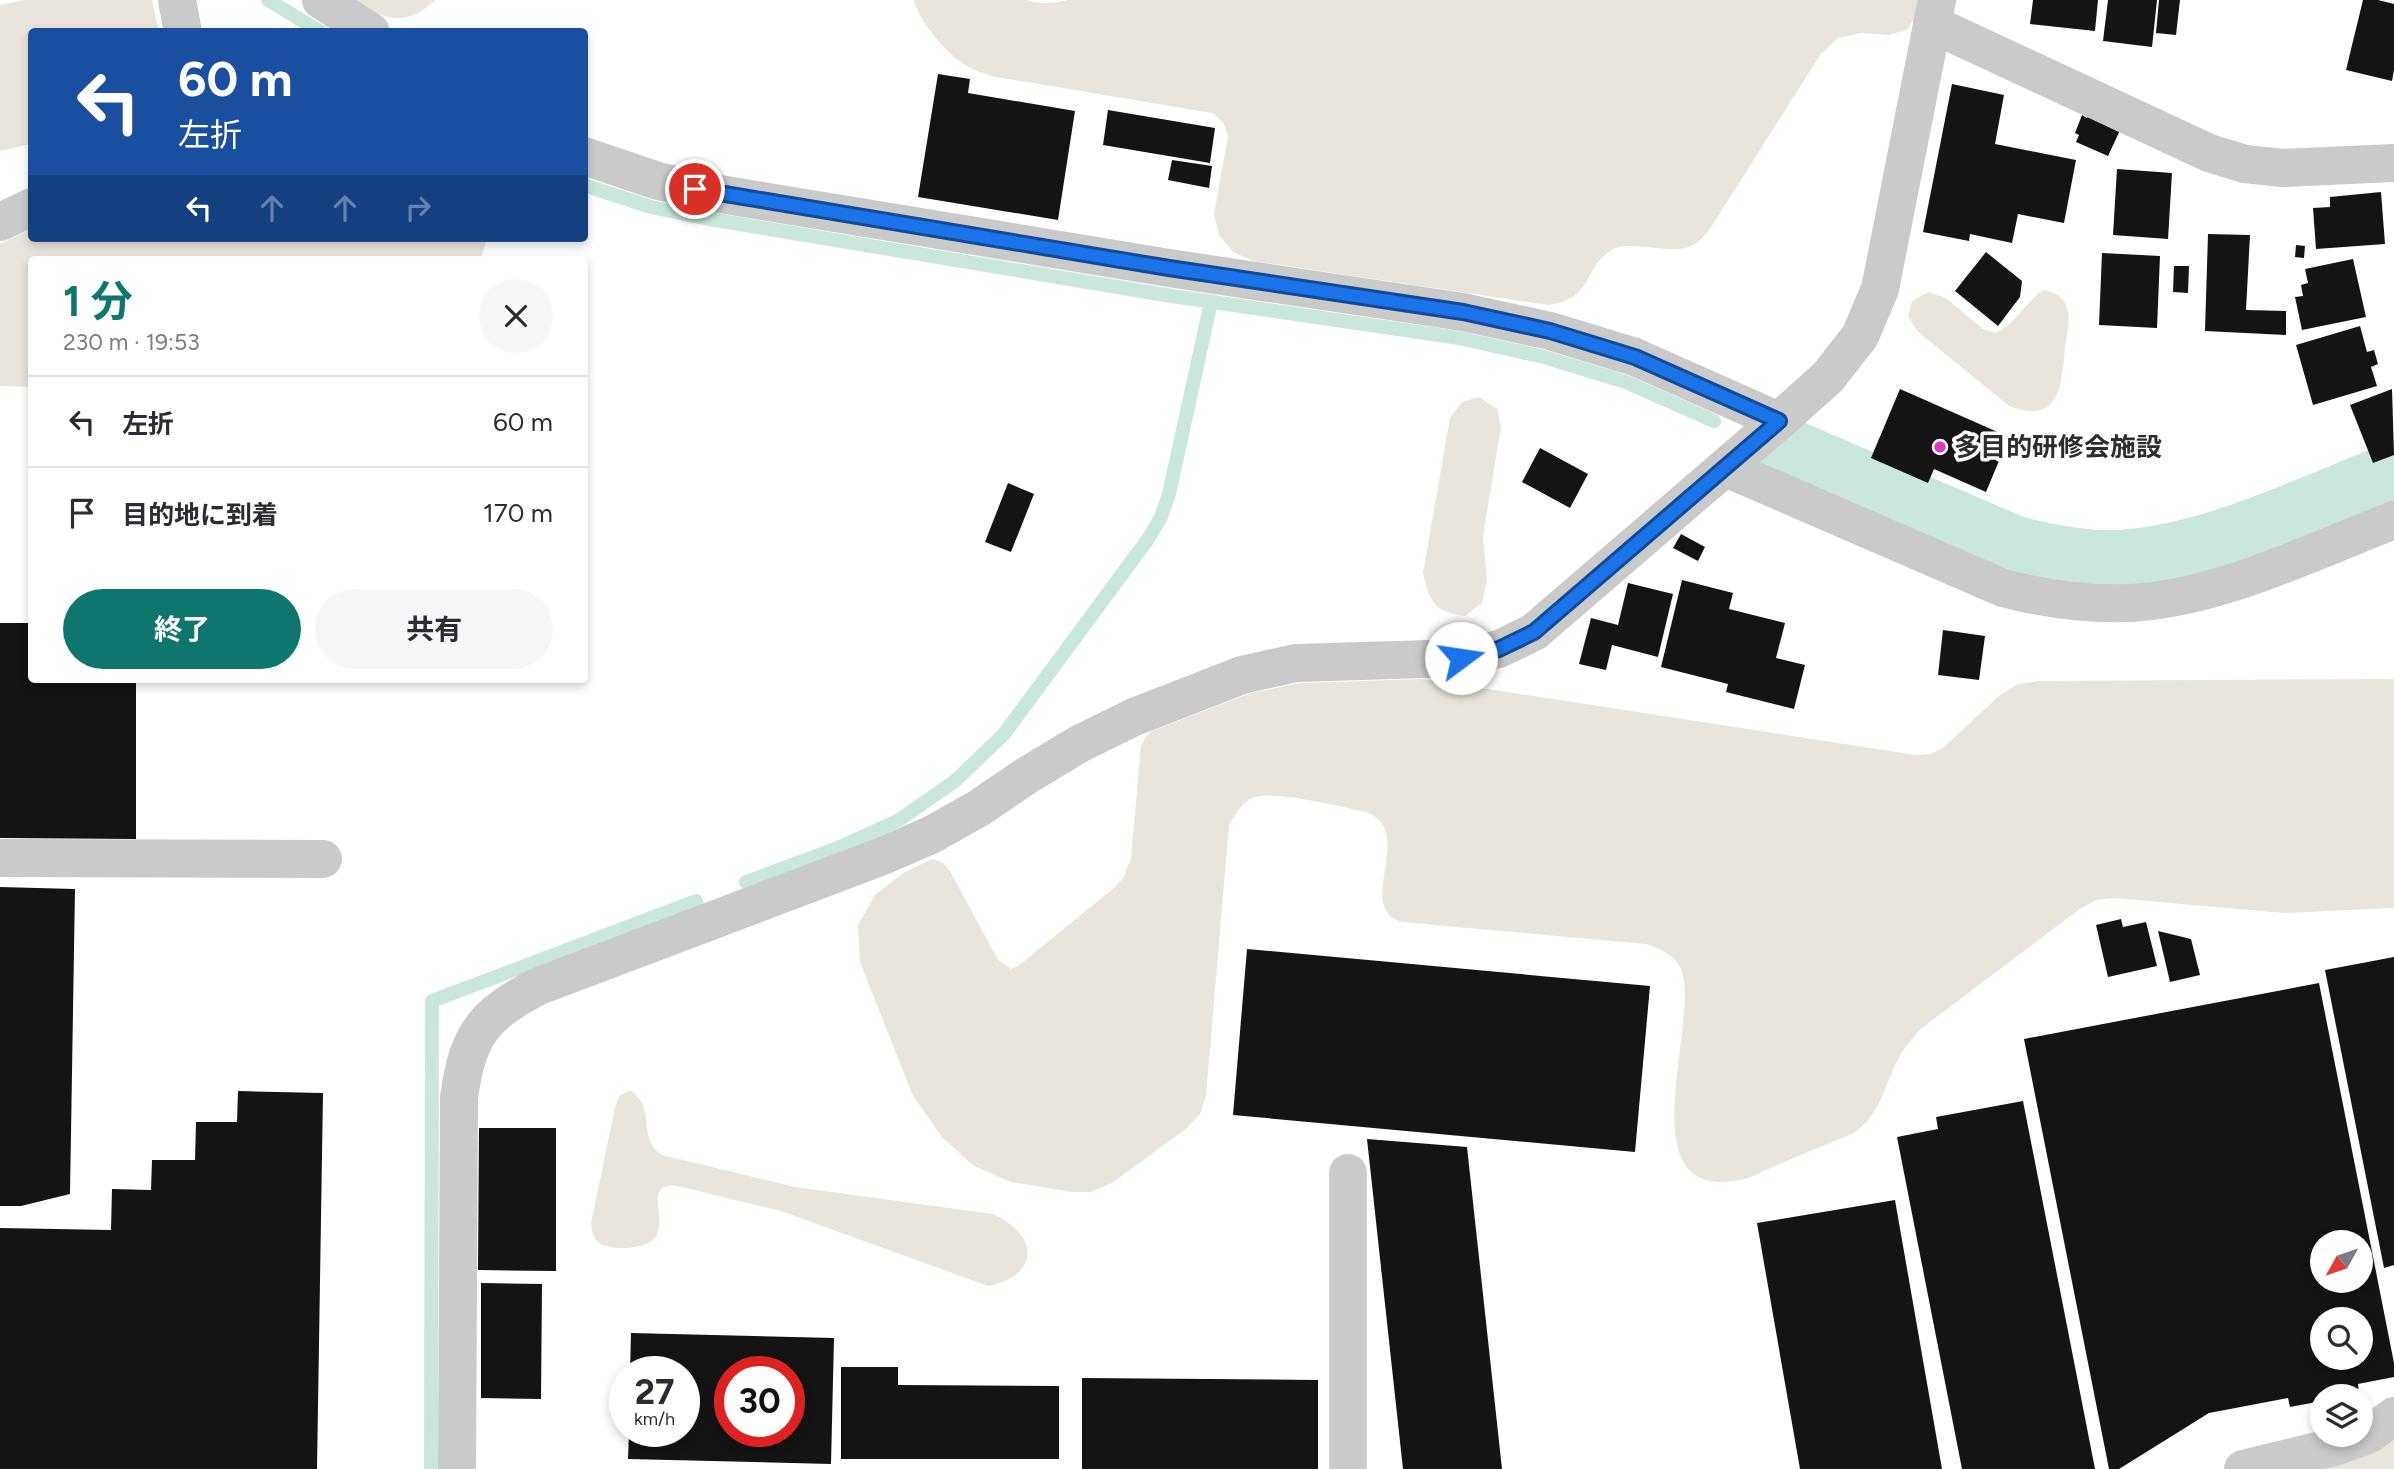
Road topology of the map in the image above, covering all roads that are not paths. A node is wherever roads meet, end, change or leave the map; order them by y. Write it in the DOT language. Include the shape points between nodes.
graph roads {
  1 [pos="177,0"];
  2 [pos="321,0"];
  3 [pos="1935,12"];
  4 [pos="182,28"];
  5 [pos="365,28"];
  6 [pos="588,157"];
  7 [pos="2394,163"];
  8 [pos="28,209"];
  9 [pos="0,222"];
  10 [pos="1779,421"];
  11 [pos="1726,468"];
  12 [pos="2394,520"];
  13 [pos="0,858"];
  14 [pos="323,859"];
  15 [pos="1348,1173"];
  16 [pos="2394,1416"];
  17 [pos="457,1469"];
  18 [pos="1348,1469"];
  19 [pos="2243,1469"];
  1 -- 4 [label="street"];
  2 -- 5 [label="street"];
  3 -- 7 [label="street" via="2208,153 2245,164 2283,168"];
  3 -- 10 [label="street" via="1880,289 1860,336 1828,377"];
  6 -- 10 [label="street" via="658,181 714,193 1463,312 1550,331 1635,357"];
  8 -- 9 [label="street"];
  10 -- 11 [label="street"];
  11 -- 12 [label="street" via="2003,588 2087,603 2175,597 2238,580"];
  11 -- 17 [label="street" via="1534,632 1499,649 1461,658 1296,663 1242,674 1079,744 931,835 539,986 507,1003 481,1028 464,1060 459,1097"];
  13 -- 14 [label="street"];
  15 -- 18 [label="street"];
  16 -- 19 [label="street" via="2368,1435 2338,1446"];
}
